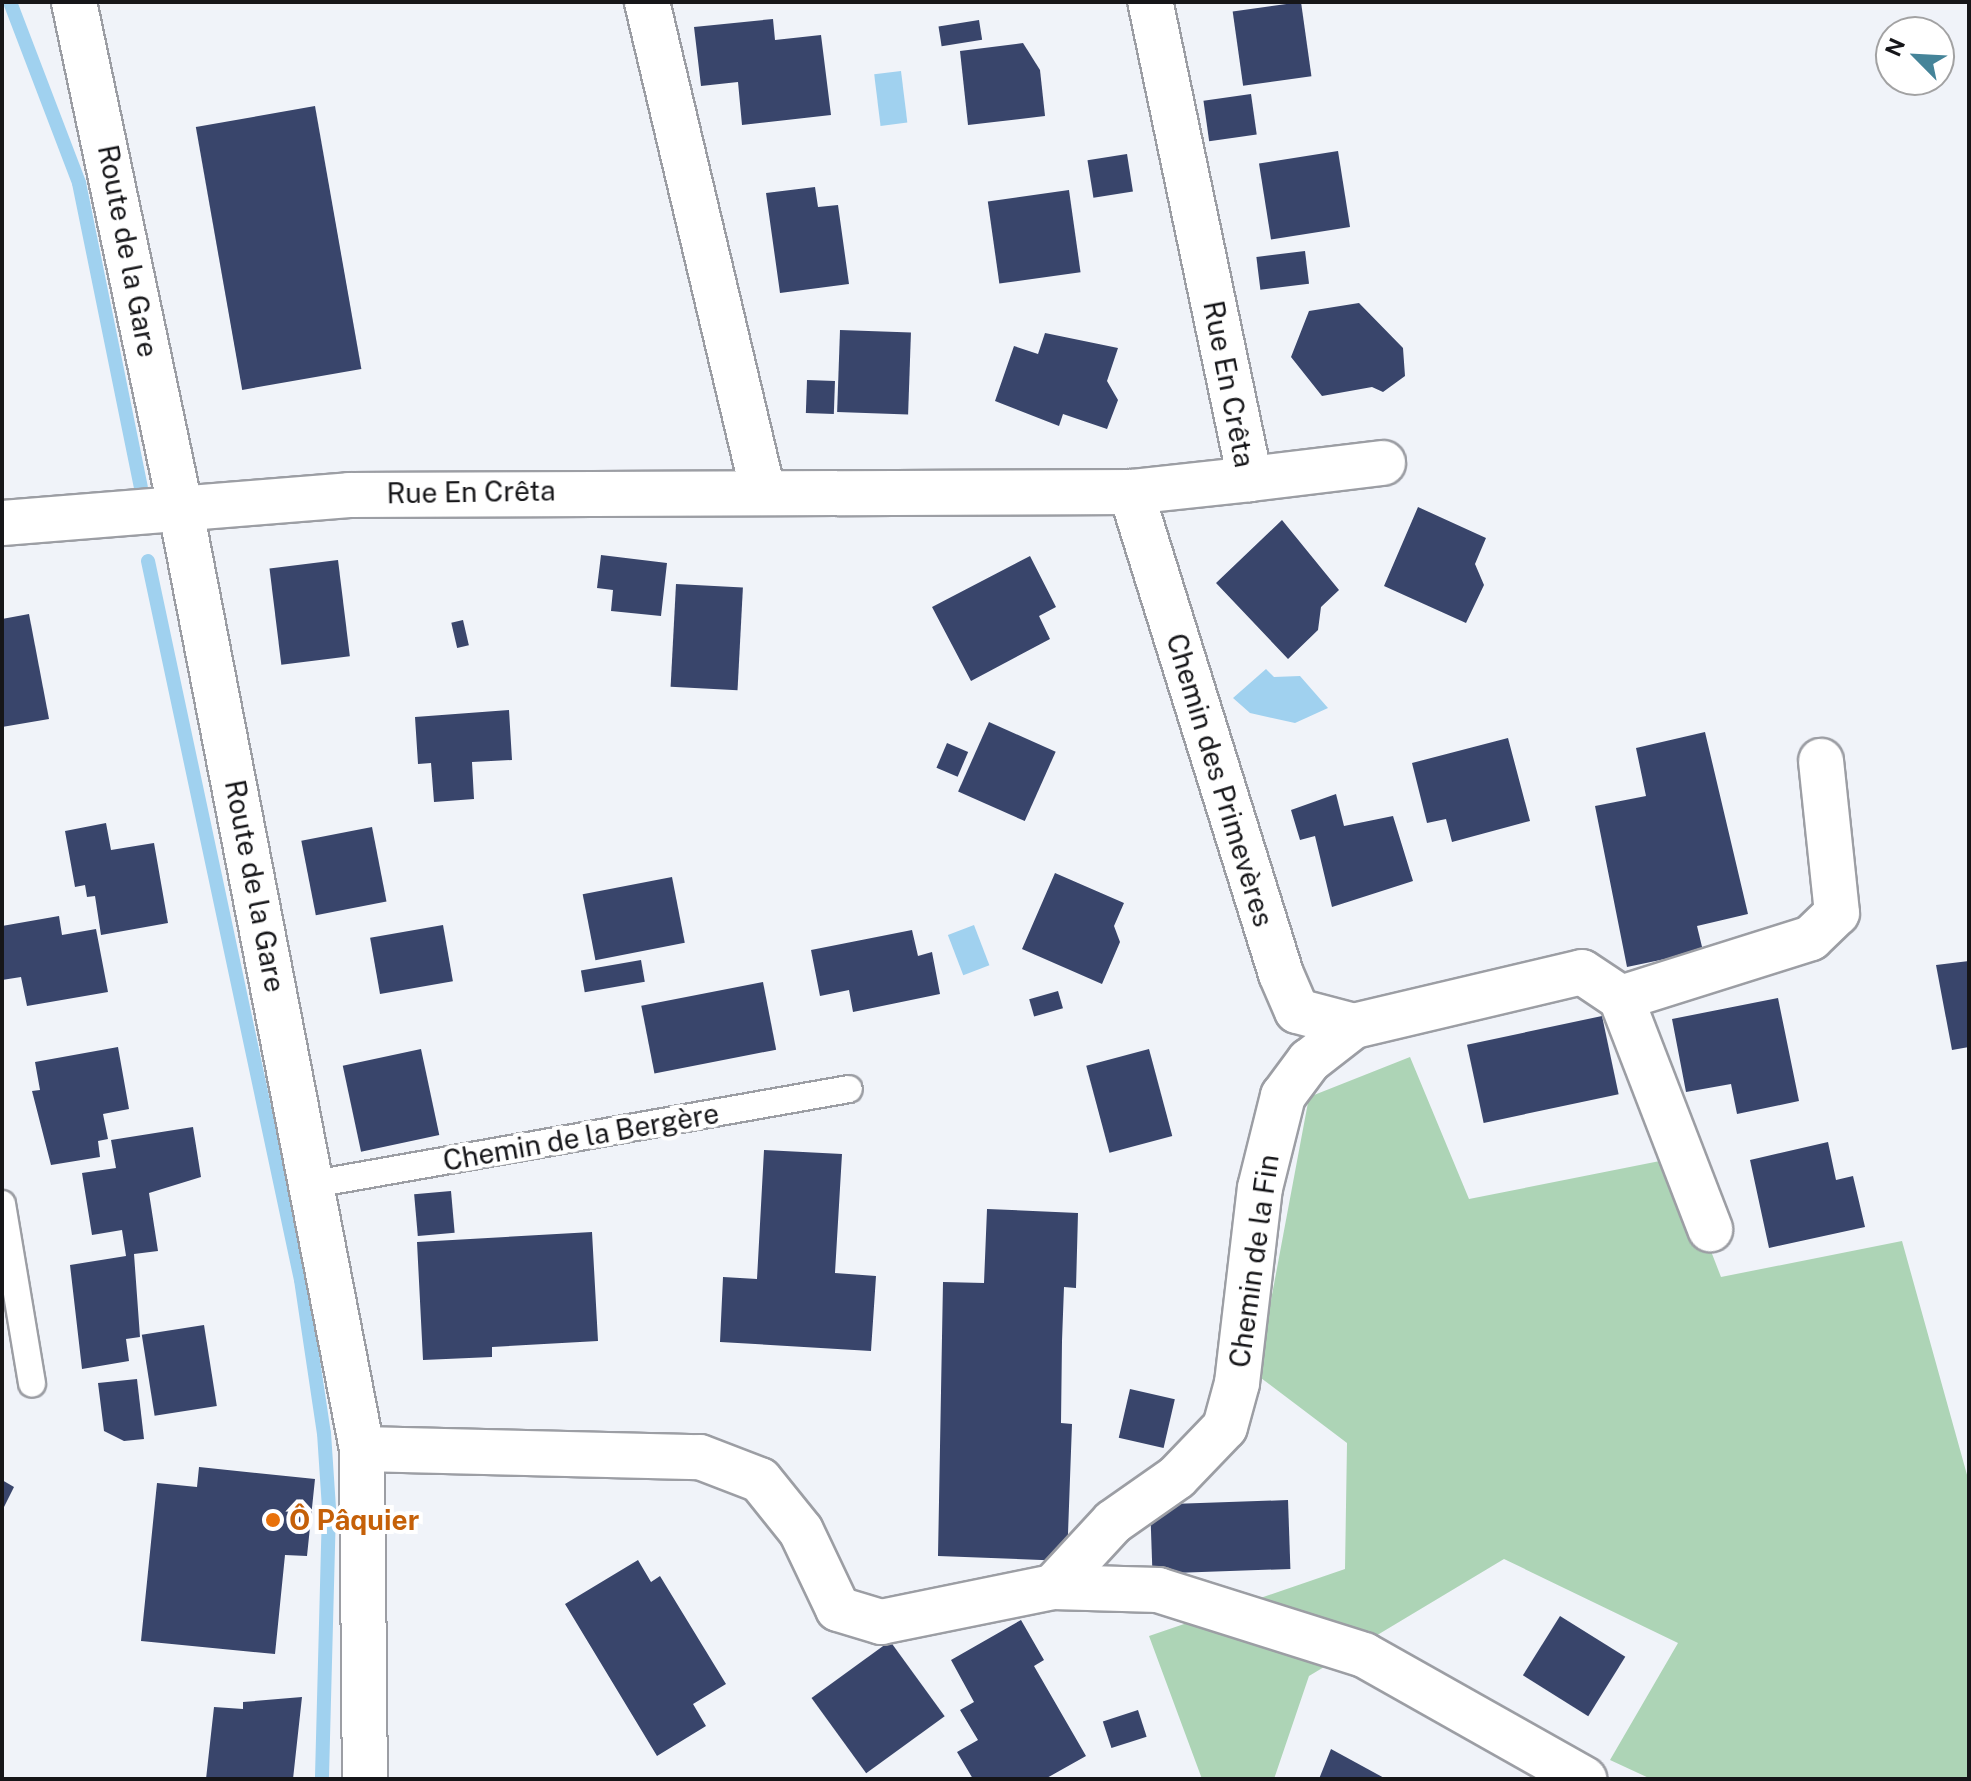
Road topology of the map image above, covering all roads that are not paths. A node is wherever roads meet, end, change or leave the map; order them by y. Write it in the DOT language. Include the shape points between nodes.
graph roads {
  1 [pos="74,2"];
  2 [pos="647,2"];
  3 [pos="1150,2"];
  4 [pos="1383,463"];
  5 [pos="1250,479"];
  6 [pos="763,492"];
  7 [pos="1131,492"];
  8 [pos="181,511"];
  9 [pos="2,523"];
  10 [pos="1821,761"];
  11 [pos="1621,998"];
  12 [pos="1354,1026"];
  13 [pos="849,1089"];
  14 [pos="314,1184"];
  15 [pos="2,1204"];
  16 [pos="1710,1229"];
  17 [pos="32,1384"];
  18 [pos="362,1449"];
  19 [pos="1053,1587"];
  20 [pos="365,1779"];
  21 [pos="1584,1779"];
  1 -- 8 [label="street, Route de la Gare"];
  2 -- 6 [label="street"];
  3 -- 5 [label="street, Rue En Crêta"];
  4 -- 5 [label="street, Rue En Crêta"];
  5 -- 7 [label="street, Rue En Crêta"];
  6 -- 7 [label="street, Rue En Crêta"];
  6 -- 8 [label="street, Rue En Crêta" via="481,491"];
  7 -- 12 [label="street, Chemin des Primevères" via="1281,974 1297,1011"];
  8 -- 9 [label="street, Rue En Crêta"];
  8 -- 14 [label="street, Route de la Gare"];
  10 -- 11 [label="street" via="1837,913 1811,938"];
  11 -- 12 [label="street, Chemin de la Fin" via="1582,972"];
  11 -- 16 [label="street"];
  12 -- 19 [label="street, Chemin de la Fin" via="1309,1061 1283,1096 1260,1188 1237,1383 1225,1427 1177,1477 1113,1522"];
  13 -- 14 [label="lane, Chemin de la Bergère"];
  14 -- 18 [label="street, Route de la Gare"];
  15 -- 17 [label="lane"];
  18 -- 19 [label="street" via="700,1457 760,1480 801,1531 838,1609 881,1622"];
  18 -- 20 [label="street, Route de la Gare"];
  19 -- 21 [label="street" via="1158,1590 1364,1655"];
}
